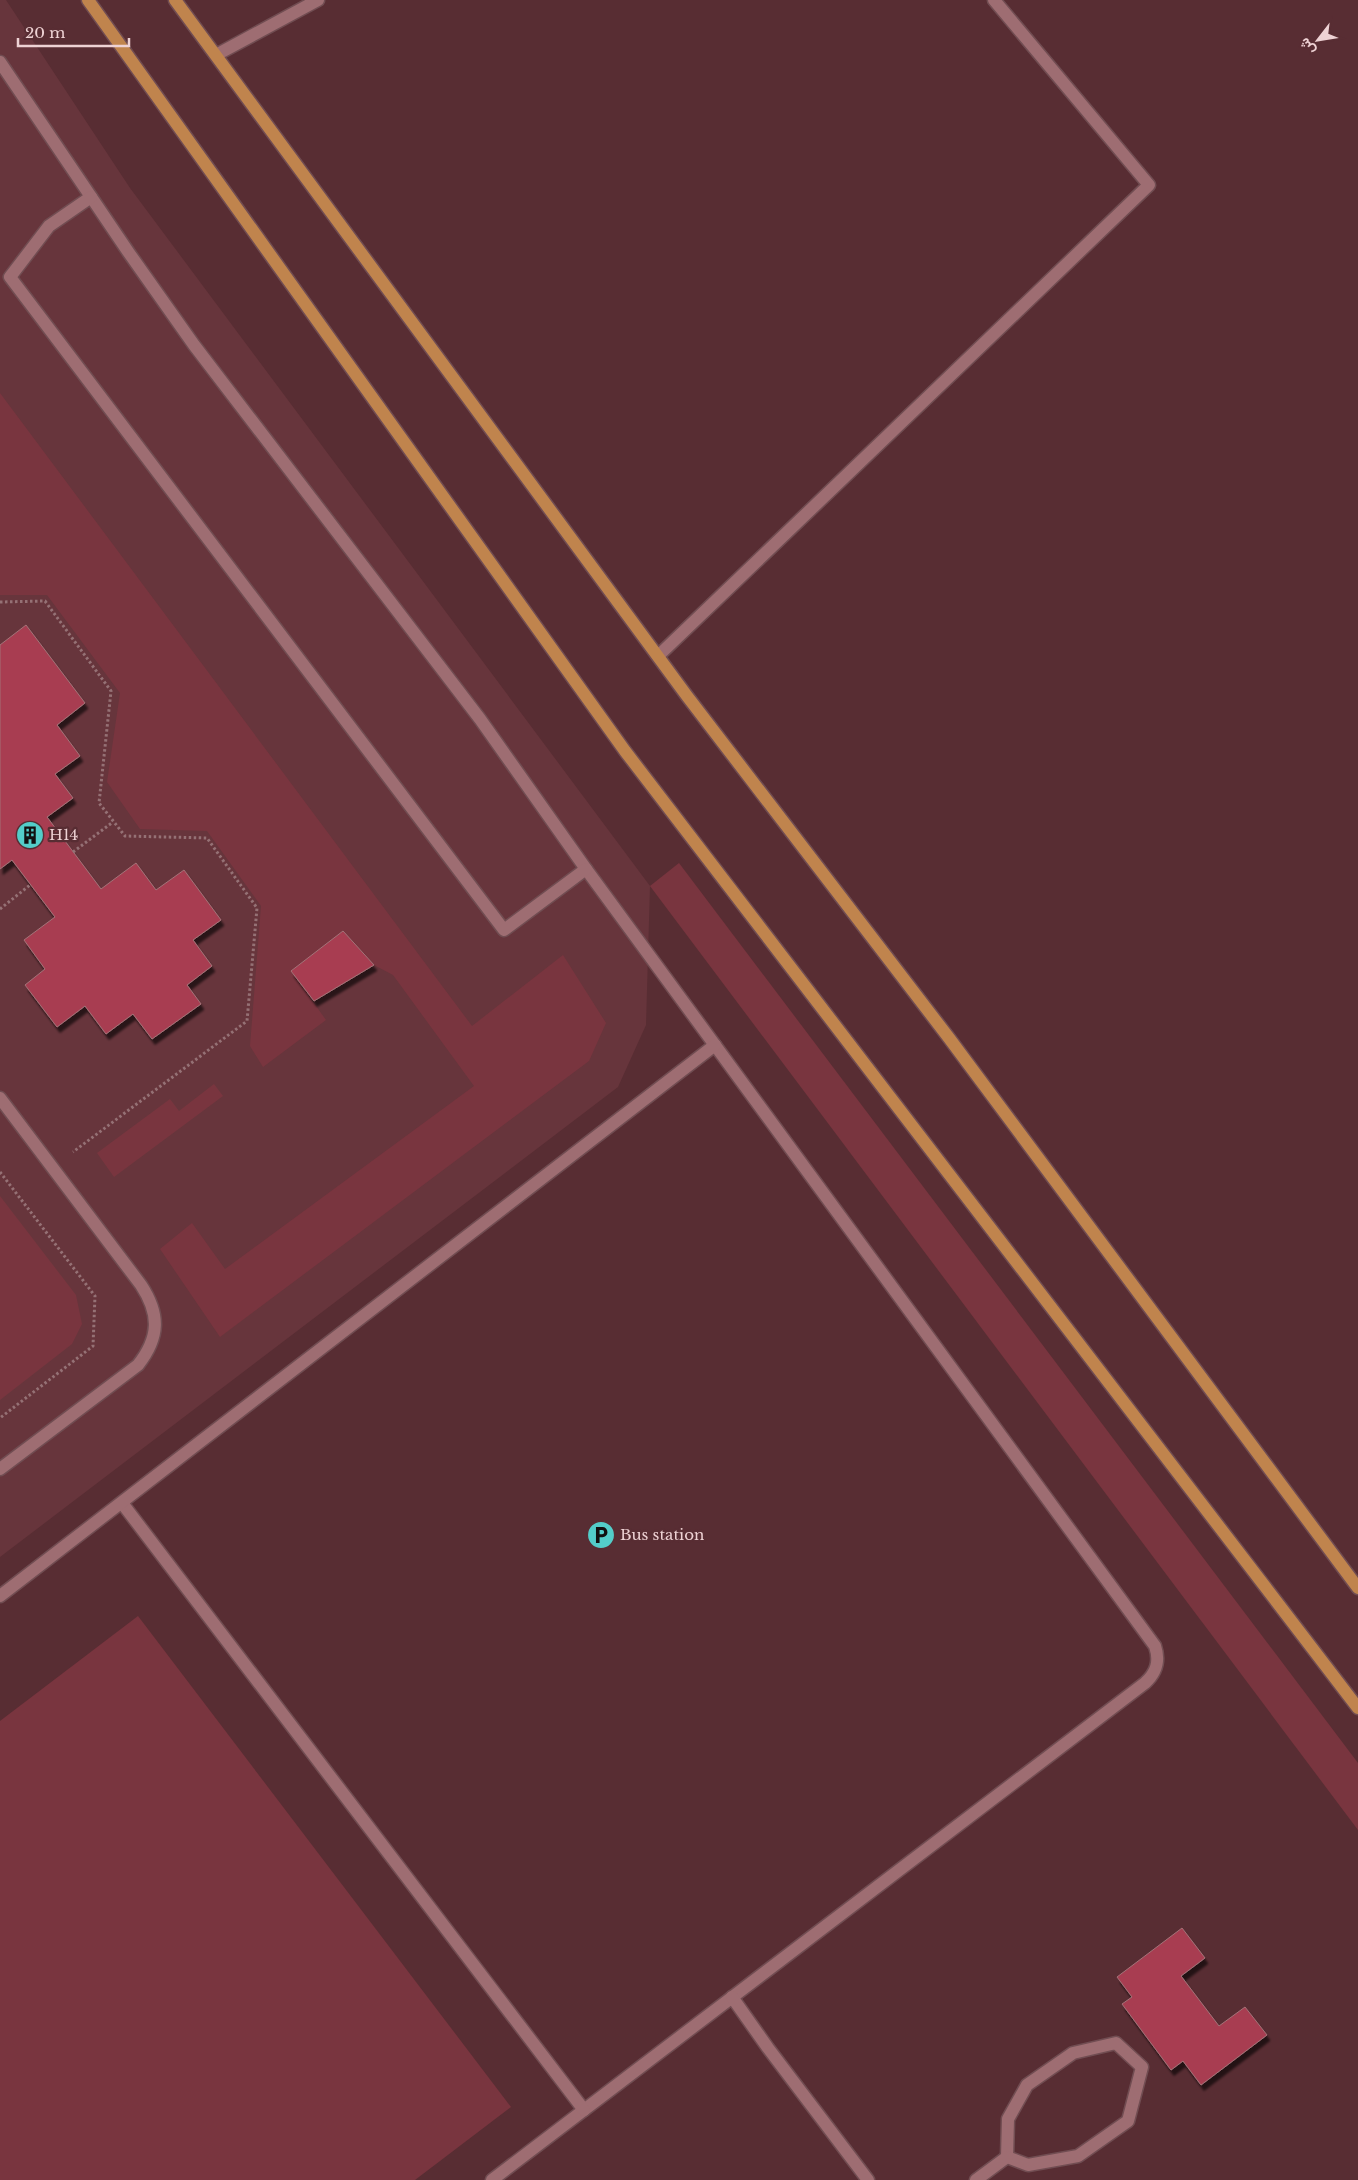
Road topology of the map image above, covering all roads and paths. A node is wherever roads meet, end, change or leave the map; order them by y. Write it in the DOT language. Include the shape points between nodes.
graph roads {
  1 [pos="88,0"];
  2 [pos="175,0"];
  3 [pos="318,0"];
  4 [pos="994,0"];
  5 [pos="216,55"];
  6 [pos="0,62"];
  7 [pos="91,197"];
  8 [pos="0,602"];
  9 [pos="658,656"];
  10 [pos="113,822"];
  11 [pos="73,852"];
  12 [pos="586,869"];
  13 [pos="30,885"];
  14 [pos="0,909"];
  15 [pos="715,1045"];
  16 [pos="0,1098"];
  17 [pos="52,1168"];
  18 [pos="0,1172"];
  19 [pos="0,1418"];
  20 [pos="0,1469"];
  21 [pos="122,1503"];
  22 [pos="1358,1588"];
  23 [pos="0,1596"];
  24 [pos="1358,1708"];
  25 [pos="732,1997"];
  26 [pos="584,2110"];
  27 [pos="1007,2157"];
  28 [pos="492,2180"];
  29 [pos="868,2180"];
  30 [pos="976,2180"];
  1 -- 24 [label="main road" via="625,751"];
  2 -- 5 [label="main road"];
  3 -- 5 [label="street"];
  4 -- 9 [label="street" via="1149,185"];
  5 -- 9 [label="main road"];
  6 -- 7 [label="street"];
  7 -- 12 [label="street" via="194,345 480,719"];
  7 -- 12 [label="street" via="49,226 10,277 504,930"];
  8 -- 10 [label="path" via="44,601 111,691 99,803"];
  9 -- 22 [label="main road" via="949,1038"];
  10 -- 11 [label="path"];
  10 -- 17 [label="path" via="124,836 207,838 257,908 247,1022"];
  12 -- 15 [label="street"];
  13 -- 14 [label="path"];
  15 -- 21 [label="street"];
  15 -- 25 [label="street" via="1155,1646 1158,1661 1152,1677 1145,1683"];
  16 -- 17 [label="street"];
  17 -- 20 [label="street" via="149,1297 154,1311 153,1340 138,1364"];
  18 -- 19 [label="path" via="95,1296 93,1346"];
  21 -- 23 [label="street"];
  21 -- 26 [label="street"];
  25 -- 26 [label="street"];
  25 -- 29 [label="street"];
  26 -- 28 [label="street"];
  27 -- 27 [label="street" via="1028,2165 1078,2156 1128,2121 1142,2067 1116,2043 1073,2053 1027,2085 1008,2119"];
  27 -- 30 [label="street"];
}
